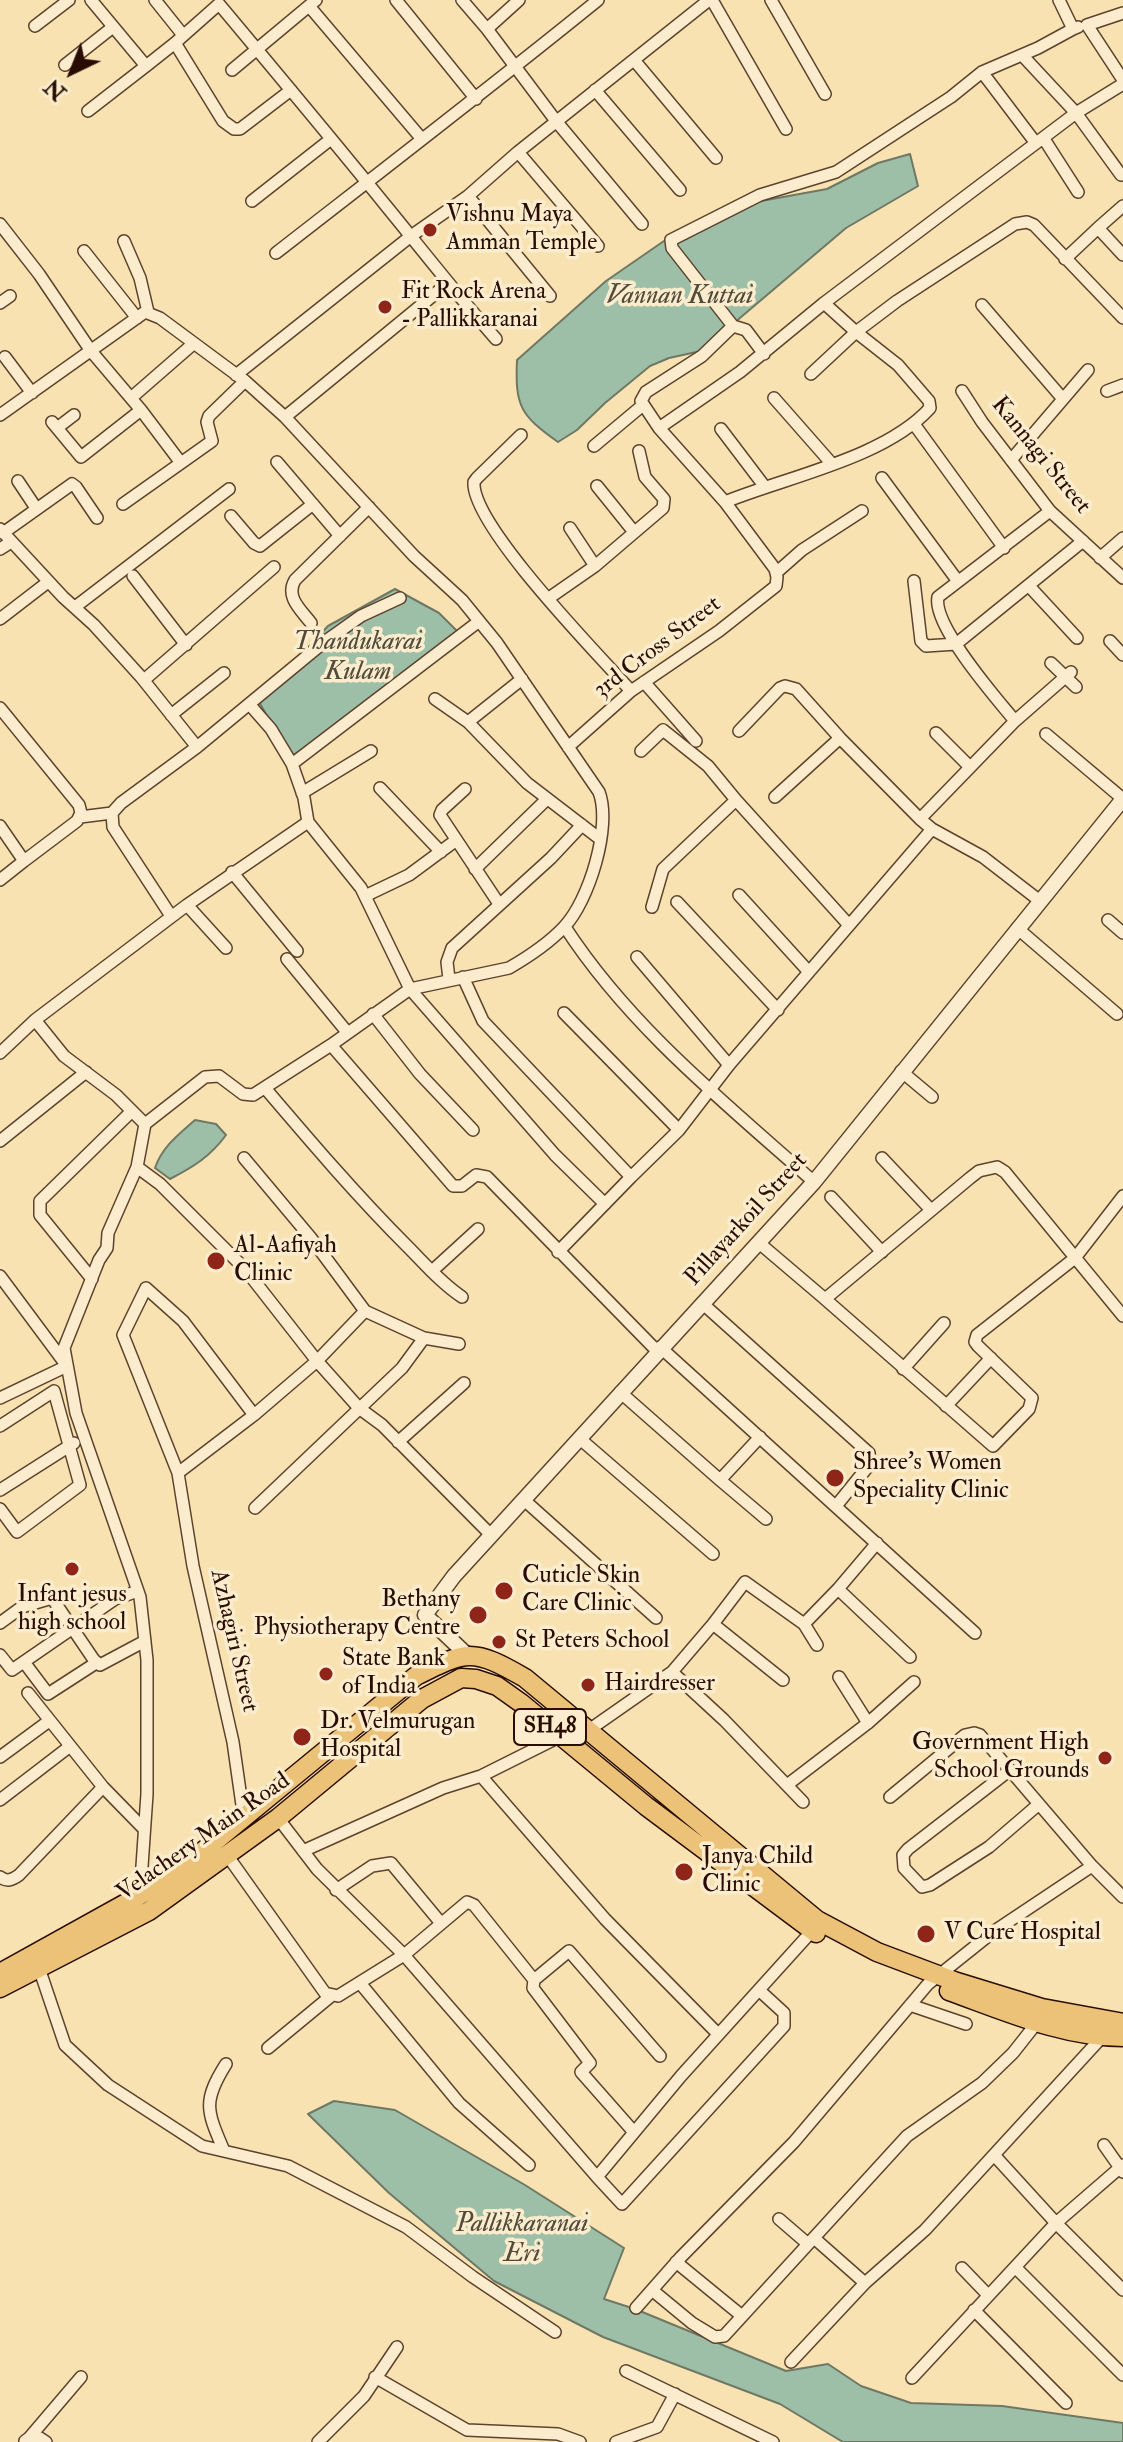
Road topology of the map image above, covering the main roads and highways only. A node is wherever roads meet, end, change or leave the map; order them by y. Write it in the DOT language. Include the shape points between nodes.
graph roads {
  1 [pos="0,1973"];
  2 [pos="934,1979"];
  3 [pos="0,1988"];
  4 [pos="1040,2015"];
  5 [pos="1123,2023"];
  6 [pos="1123,2037"];
  1 -- 2 [label="main road, Velachery Main Road / SH48" via="180,1870 416,1676 466,1654 525,1678 817,1920"];
  2 -- 3 [label="main road, Velachery Main Road / SH48" via="872,1963 812,1931 497,1686 461,1678 422,1699 278,1818 149,1911"];
  2 -- 4 [label="main road, Velachery Main Road / SH48"];
  4 -- 5 [label="main road, Velachery Main Road / SH48"];
  4 -- 6 [label="main road, Velachery Main Road / SH48" via="1102,2037"];
}
